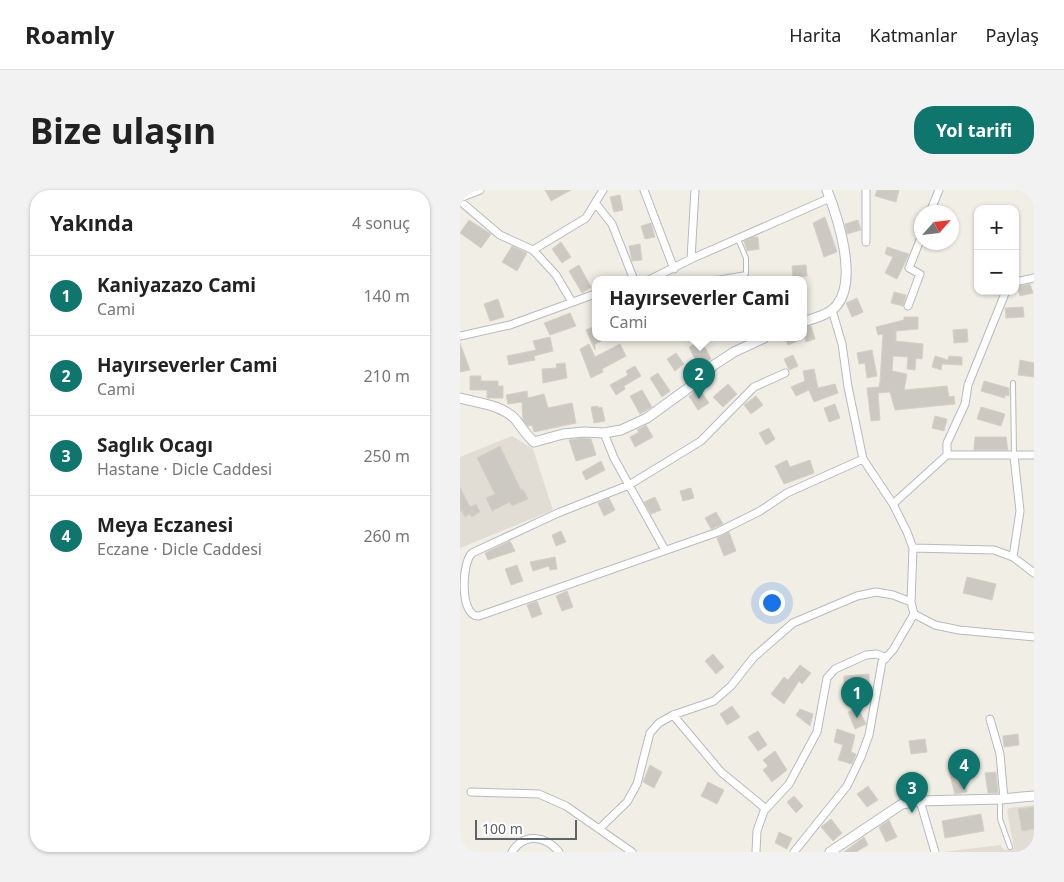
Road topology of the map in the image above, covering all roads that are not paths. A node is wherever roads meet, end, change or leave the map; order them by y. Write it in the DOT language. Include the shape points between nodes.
graph roads {
  1 [pos="480,190"];
  2 [pos="603,190"];
  3 [pos="644,190"];
  4 [pos="695,190"];
  5 [pos="866,190"];
  6 [pos="939,190"];
  7 [pos="828,194"];
  8 [pos="460,199"];
  9 [pos="596,204"];
  10 [pos="933,205"];
  11 [pos="738,239"];
  12 [pos="866,242"];
  13 [pos="533,250"];
  14 [pos="916,250"];
  15 [pos="691,259"];
  16 [pos="674,269"];
  17 [pos="632,276"];
  18 [pos="659,276"];
  19 [pos="734,276"];
  20 [pos="1034,278"];
  21 [pos="1019,281"];
  22 [pos="592,295"];
  23 [pos="1004,295"];
  24 [pos="572,302"];
  25 [pos="908,306"];
  26 [pos="832,310"];
  27 [pos="807,320"];
  28 [pos="460,336"];
  29 [pos="758,341"];
  30 [pos="785,373"];
  31 [pos="1013,383"];
  32 [pos="460,398"];
  33 [pos="604,433"];
  34 [pos="1034,455"];
  35 [pos="946,456"];
  36 [pos="1014,456"];
  37 [pos="863,460"];
  38 [pos="629,486"];
  39 [pos="893,504"];
  40 [pos="913,548"];
  41 [pos="665,550"];
  42 [pos="1013,557"];
  43 [pos="1034,573"];
  44 [pos="911,602"];
  45 [pos="914,614"];
  46 [pos="1034,637"];
  47 [pos="886,658"];
  48 [pos="674,715"];
  49 [pos="990,719"];
  50 [pos="471,792"];
  51 [pos="1034,796"];
  52 [pos="1002,799"];
  53 [pos="920,801"];
  54 [pos="766,808"];
  55 [pos="599,829"];
  56 [pos="1010,847"];
  57 [pos="512,852"];
  58 [pos="559,852"];
  59 [pos="632,852"];
  60 [pos="756,852"];
  61 [pos="794,852"];
  62 [pos="830,852"];
  63 [pos="935,852"];
  1 -- 8 [label="street"];
  2 -- 9 [label="street"];
  3 -- 16 [label="street"];
  4 -- 15 [label="street"];
  5 -- 12 [label="street"];
  6 -- 10 [label="street"];
  7 -- 11 [label="street"];
  7 -- 26 [label="street" via="842,241 846,274 842,296"];
  8 -- 13 [label="street" via="500,235"];
  9 -- 13 [label="street" via="586,218"];
  9 -- 17 [label="street" via="612,224"];
  11 -- 15 [label="street"];
  11 -- 19 [label="lane" via="746,258 746,274"];
  13 -- 24 [label="street" via="556,275"];
  14 -- 25 [label="street" via="909,268 920,274"];
  15 -- 16 [label="street"];
  16 -- 18 [label="street"];
  20 -- 21 [label="street"];
  22 -- 24 [label="street"];
  23 -- 35 [label="street" via="968,385 965,404 948,443"];
  24 -- 28 [label="street" via="510,325"];
  26 -- 27 [label="street"];
  26 -- 37 [label="street" via="842,344"];
  29 -- 33 [label="street" via="714,365 698,381 647,418 621,430"];
  30 -- 38 [label="street" via="754,388 701,441"];
  31 -- 36 [label="lane"];
  32 -- 33 [label="street" via="500,408 515,419 534,442 563,434"];
  33 -- 38 [label="street"];
  34 -- 36 [label="street"];
  35 -- 36 [label="street"];
  35 -- 39 [label="street"];
  36 -- 42 [label="street" via="1020,511"];
  37 -- 39 [label="street"];
  37 -- 41 [label="street" via="787,493 718,532"];
  38 -- 41 [label="street"];
  38 -- 41 [label="street" via="558,513 472,553 465,563 463,598 466,611 472,616 479,616"];
  39 -- 40 [label="street"];
  40 -- 42 [label="street" via="994,550"];
  40 -- 44 [label="street"];
  42 -- 43 [label="street"];
  44 -- 45 [label="street"];
  44 -- 48 [label="street" via="876,592 857,596 793,623 714,701"];
  45 -- 46 [label="street" via="935,625 959,630"];
  45 -- 47 [label="street"];
  47 -- 54 [label="street" via="877,654 866,655 835,669 827,678 817,732 789,784"];
  47 -- 61 [label="street" via="882,662 869,734 861,757 835,804"];
  48 -- 54 [label="street" via="720,772"];
  48 -- 55 [label="street" via="650,733 637,784 627,802"];
  49 -- 52 [label="street" via="1000,754"];
  50 -- 55 [label="street" via="539,794 566,806"];
  51 -- 52 [label="street"];
  52 -- 53 [label="street"];
  52 -- 56 [label="lane" via="1000,819"];
  53 -- 62 [label="street" via="894,808"];
  53 -- 63 [label="street"];
  54 -- 60 [label="street" via="757,831"];
  55 -- 59 [label="street"];
  57 -- 58 [label="street" via="522,841 538,837 551,843"];
}
